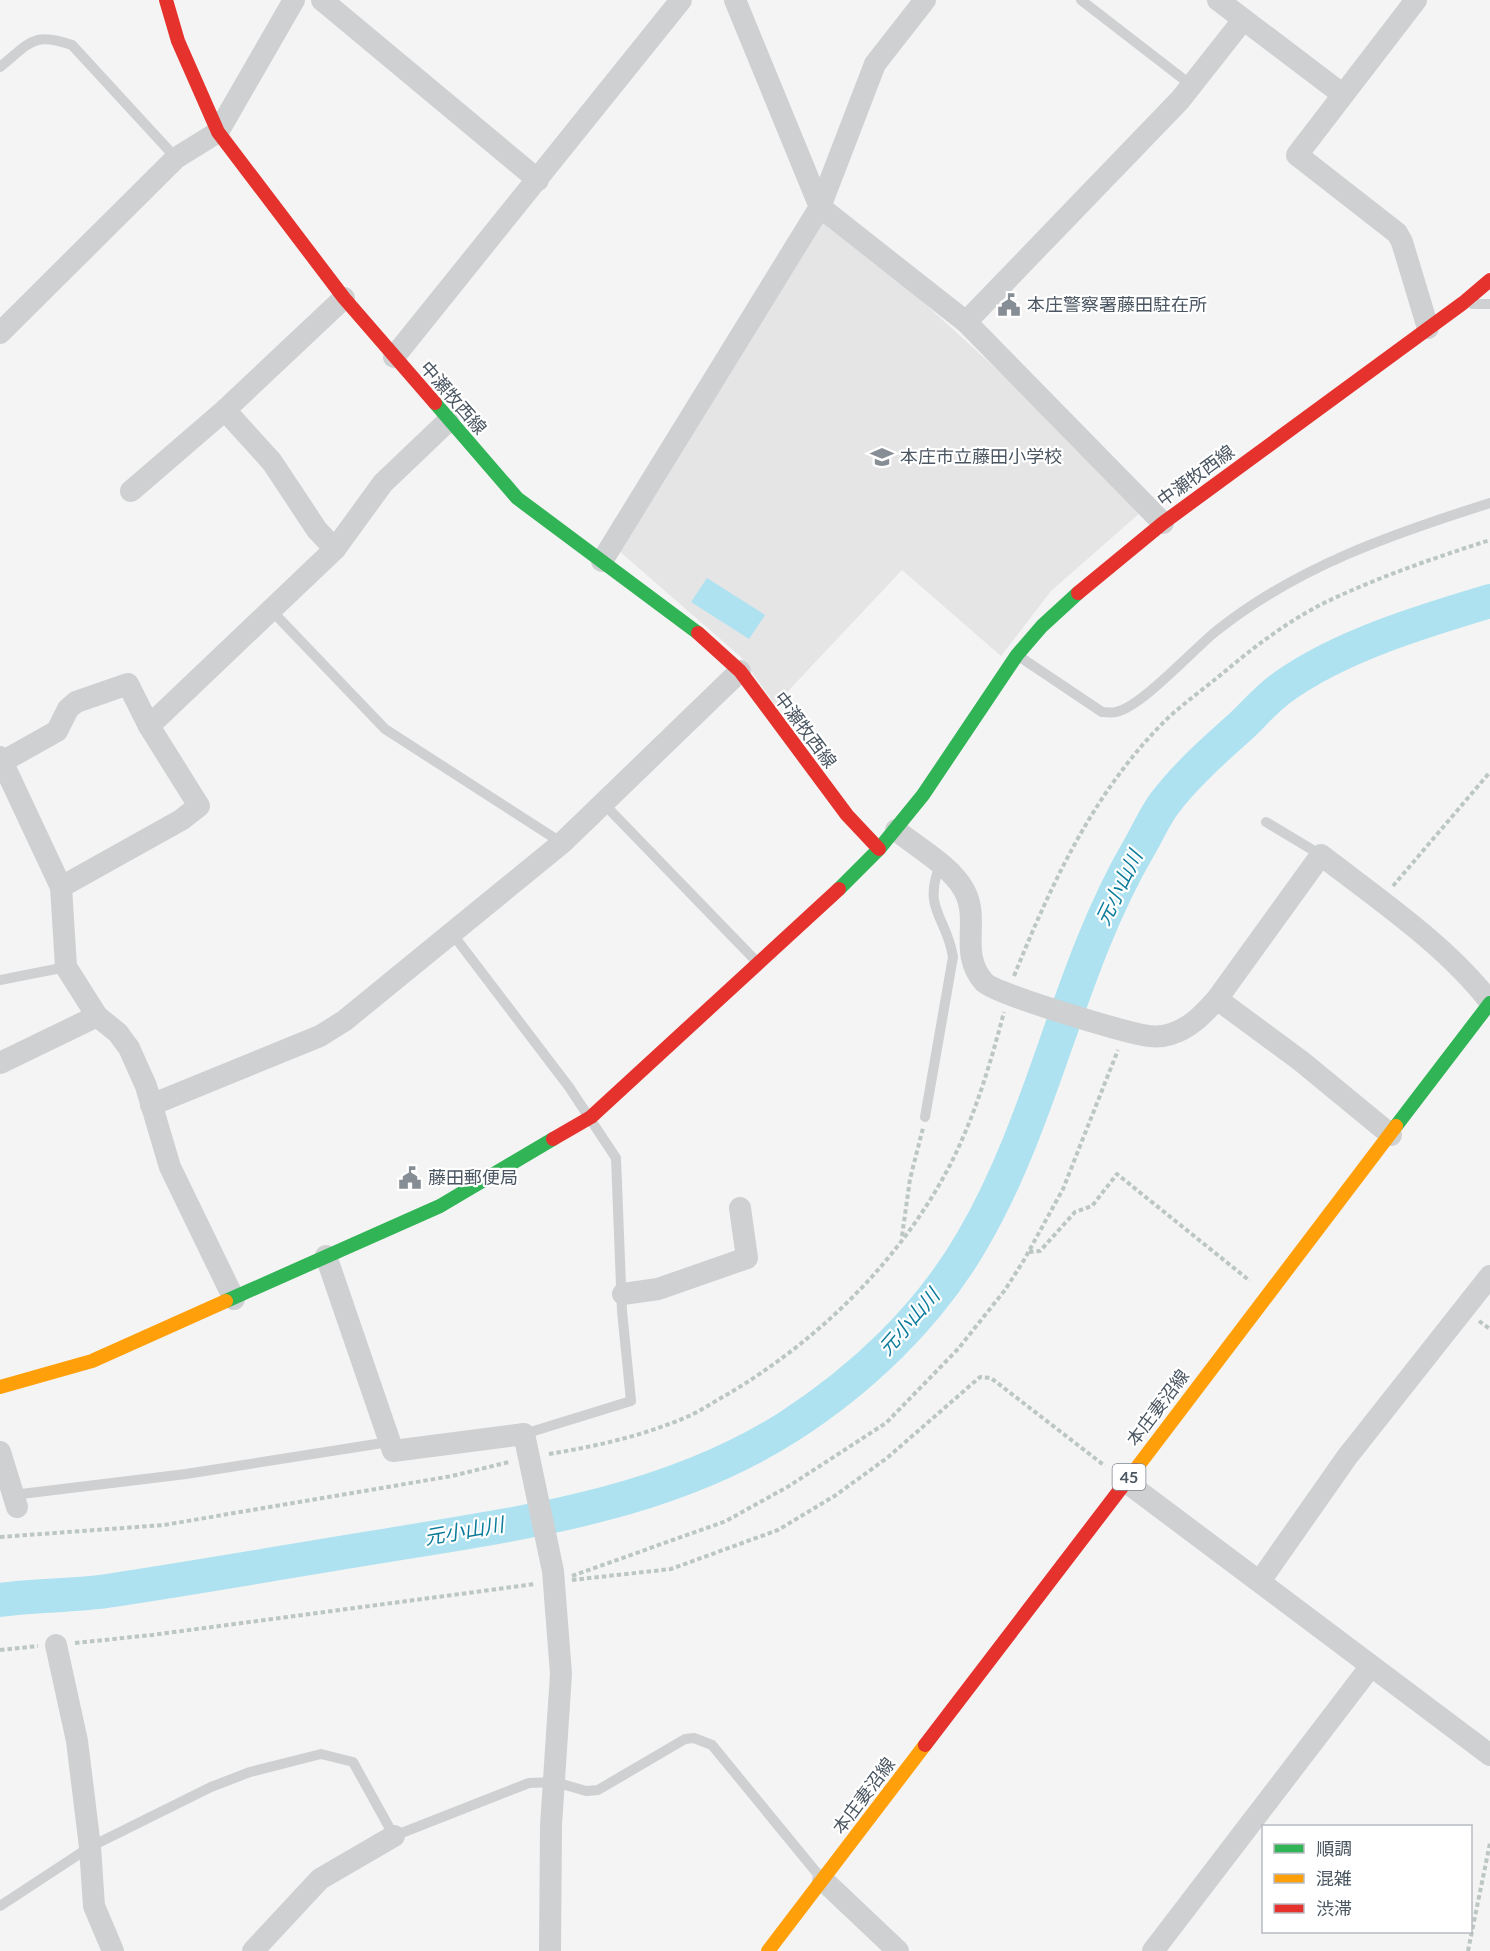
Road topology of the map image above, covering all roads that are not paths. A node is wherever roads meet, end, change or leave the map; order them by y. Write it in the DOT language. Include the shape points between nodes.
graph roads {
  1 [pos="166,0"];
  2 [pos="294,0"];
  3 [pos="322,0"];
  4 [pos="681,0"];
  5 [pos="735,0"];
  6 [pos="925,0"];
  7 [pos="1081,0"];
  8 [pos="1218,0"];
  9 [pos="1416,0"];
  10 [pos="1243,20"];
  11 [pos="0,67"];
  12 [pos="1191,86"];
  13 [pos="1342,94"];
  14 [pos="218,132"];
  15 [pos="176,158"];
  16 [pos="538,180"];
  17 [pos="819,207"];
  18 [pos="1490,280"];
  19 [pos="344,298"];
  20 [pos="1462,303"];
  21 [pos="1490,304"];
  22 [pos="966,322"];
  23 [pos="1428,328"];
  24 [pos="0,333"];
  25 [pos="394,357"];
  26 [pos="225,410"];
  27 [pos="448,421"];
  28 [pos="130,491"];
  29 [pos="1490,503"];
  30 [pos="1163,523"];
  31 [pos="335,549"];
  32 [pos="602,561"];
  33 [pos="272,611"];
  34 [pos="1017,655"];
  35 [pos="740,671"];
  36 [pos="149,726"];
  37 [pos="1,761"];
  38 [pos="603,803"];
  39 [pos="1266,822"];
  40 [pos="896,830"];
  41 [pos="562,843"];
  42 [pos="879,849"];
  43 [pos="1321,855"];
  44 [pos="940,865"];
  45 [pos="61,887"];
  46 [pos="451,932"];
  47 [pos="758,963"];
  48 [pos="66,967"];
  49 [pos="0,980"];
  50 [pos="1217,999"];
  51 [pos="1490,1002"];
  52 [pos="97,1016"];
  53 [pos="0,1063"];
  54 [pos="151,1105"];
  55 [pos="591,1117"];
  56 [pos="925,1117"];
  57 [pos="1391,1135"];
  58 [pos="740,1208"];
  59 [pos="326,1256"];
  60 [pos="1490,1276"];
  61 [pos="623,1294"];
  62 [pos="234,1299"];
  63 [pos="0,1387"];
  64 [pos="524,1434"];
  65 [pos="389,1442"];
  66 [pos="0,1452"];
  67 [pos="1125,1481"];
  68 [pos="15,1501"];
  69 [pos="1260,1581"];
  70 [pos="56,1645"];
  71 [pos="1371,1666"];
  72 [pos="1490,1755"];
  73 [pos="555,1782"];
  74 [pos="394,1836"];
  75 [pos="90,1847"];
  76 [pos="823,1880"];
  77 [pos="0,1906"];
  78 [pos="113,1951"];
  79 [pos="253,1951"];
  80 [pos="550,1951"];
  81 [pos="768,1951"];
  82 [pos="898,1951"];
  83 [pos="1154,1951"];
  1 -- 14 [label="main road, 中瀬牧西線" via="178,41"];
  2 -- 14 [label="street"];
  3 -- 16 [label="street"];
  4 -- 16 [label="street"];
  5 -- 17 [label="street"];
  6 -- 17 [label="street" via="875,64"];
  7 -- 12 [label="lane"];
  8 -- 10 [label="street"];
  9 -- 13 [label="street"];
  10 -- 12 [label="street"];
  10 -- 13 [label="street"];
  11 -- 15 [label="lane" via="34,39 52,38 72,45"];
  12 -- 22 [label="street"];
  13 -- 23 [label="street" via="1298,154 1397,233"];
  14 -- 15 [label="street"];
  14 -- 19 [label="main road, 中瀬牧西線"];
  15 -- 24 [label="street"];
  16 -- 25 [label="street"];
  17 -- 22 [label="street"];
  17 -- 32 [label="street"];
  18 -- 20 [label="main road, 中瀬牧西線"];
  19 -- 25 [label="main road, 中瀬牧西線"];
  19 -- 26 [label="street"];
  20 -- 21 [label="lane"];
  20 -- 23 [label="main road, 中瀬牧西線"];
  22 -- 30 [label="street"];
  23 -- 30 [label="main road, 中瀬牧西線"];
  25 -- 27 [label="main road, 中瀬牧西線"];
  26 -- 28 [label="street"];
  26 -- 31 [label="street" via="272,462 317,530"];
  27 -- 31 [label="street" via="383,483"];
  27 -- 32 [label="main road, 中瀬牧西線" via="517,498"];
  29 -- 34 [label="lane" via="1399,532 1298,576 1215,632 1150,690 1116,712 1102,712"];
  30 -- 34 [label="main road, 中瀬牧西線" via="1088,583"];
  31 -- 33 [label="street"];
  32 -- 35 [label="main road, 中瀬牧西線" via="709,641"];
  33 -- 36 [label="street"];
  33 -- 41 [label="lane" via="385,729"];
  34 -- 40 [label="main road, 中瀬牧西線"];
  35 -- 38 [label="street"];
  35 -- 42 [label="main road, 中瀬牧西線" via="847,815"];
  36 -- 37 [label="street" via="128,684 76,702 68,709 57,732"];
  36 -- 45 [label="street" via="199,806"];
  37 -- 45 [label="street"];
  38 -- 41 [label="street"];
  38 -- 47 [label="lane"];
  39 -- 43 [label="lane"];
  40 -- 42 [label="main road, 中瀬牧西線"];
  40 -- 44 [label="street"];
  41 -- 46 [label="street"];
  42 -- 47 [label="main road"];
  43 -- 50 [label="street"];
  43 -- 51 [label="street" via="1456,965"];
  44 -- 50 [label="street" via="965,891 971,914 969,956 984,983 1011,995 1154,1036 1169,1035 1198,1020"];
  44 -- 56 [label="lane" via="932,901 951,943 952,957"];
  45 -- 48 [label="street"];
  46 -- 54 [label="street" via="364,1005 320,1036"];
  46 -- 55 [label="lane"];
  47 -- 55 [label="main road"];
  48 -- 49 [label="lane"];
  48 -- 52 [label="street"];
  50 -- 57 [label="street"];
  51 -- 57 [label="main road, 本庄妻沼線 / 45"];
  52 -- 53 [label="street"];
  52 -- 54 [label="street" via="129,1048"];
  54 -- 62 [label="street" via="170,1167"];
  55 -- 59 [label="main road" via="440,1206"];
  55 -- 61 [label="lane" via="616,1158"];
  57 -- 67 [label="main road, 本庄妻沼線 / 45"];
  58 -- 61 [label="street" via="747,1258 658,1289"];
  59 -- 62 [label="main road"];
  59 -- 65 [label="street"];
  60 -- 69 [label="street" via="1347,1457"];
  61 -- 64 [label="lane" via="631,1401"];
  62 -- 63 [label="main road" via="92,1361"];
  64 -- 65 [label="street" via="393,1451"];
  64 -- 73 [label="street" via="526,1461 554,1576 561,1674"];
  65 -- 68 [label="lane"];
  66 -- 68 [label="street"];
  67 -- 69 [label="street"];
  67 -- 76 [label="main road, 本庄妻沼線 / 45"];
  69 -- 71 [label="street"];
  70 -- 75 [label="street" via="77,1741"];
  71 -- 72 [label="street"];
  71 -- 83 [label="street"];
  73 -- 74 [label="lane" via="529,1783"];
  73 -- 76 [label="lane" via="586,1791 598,1790 685,1739 702,1740 712,1746"];
  73 -- 80 [label="street"];
  74 -- 75 [label="lane" via="353,1762 321,1754 250,1772 211,1787"];
  74 -- 79 [label="street" via="320,1879"];
  75 -- 77 [label="lane"];
  75 -- 78 [label="street" via="94,1906"];
  76 -- 81 [label="main road, 本庄妻沼線 / 45"];
  76 -- 82 [label="street"];
}
